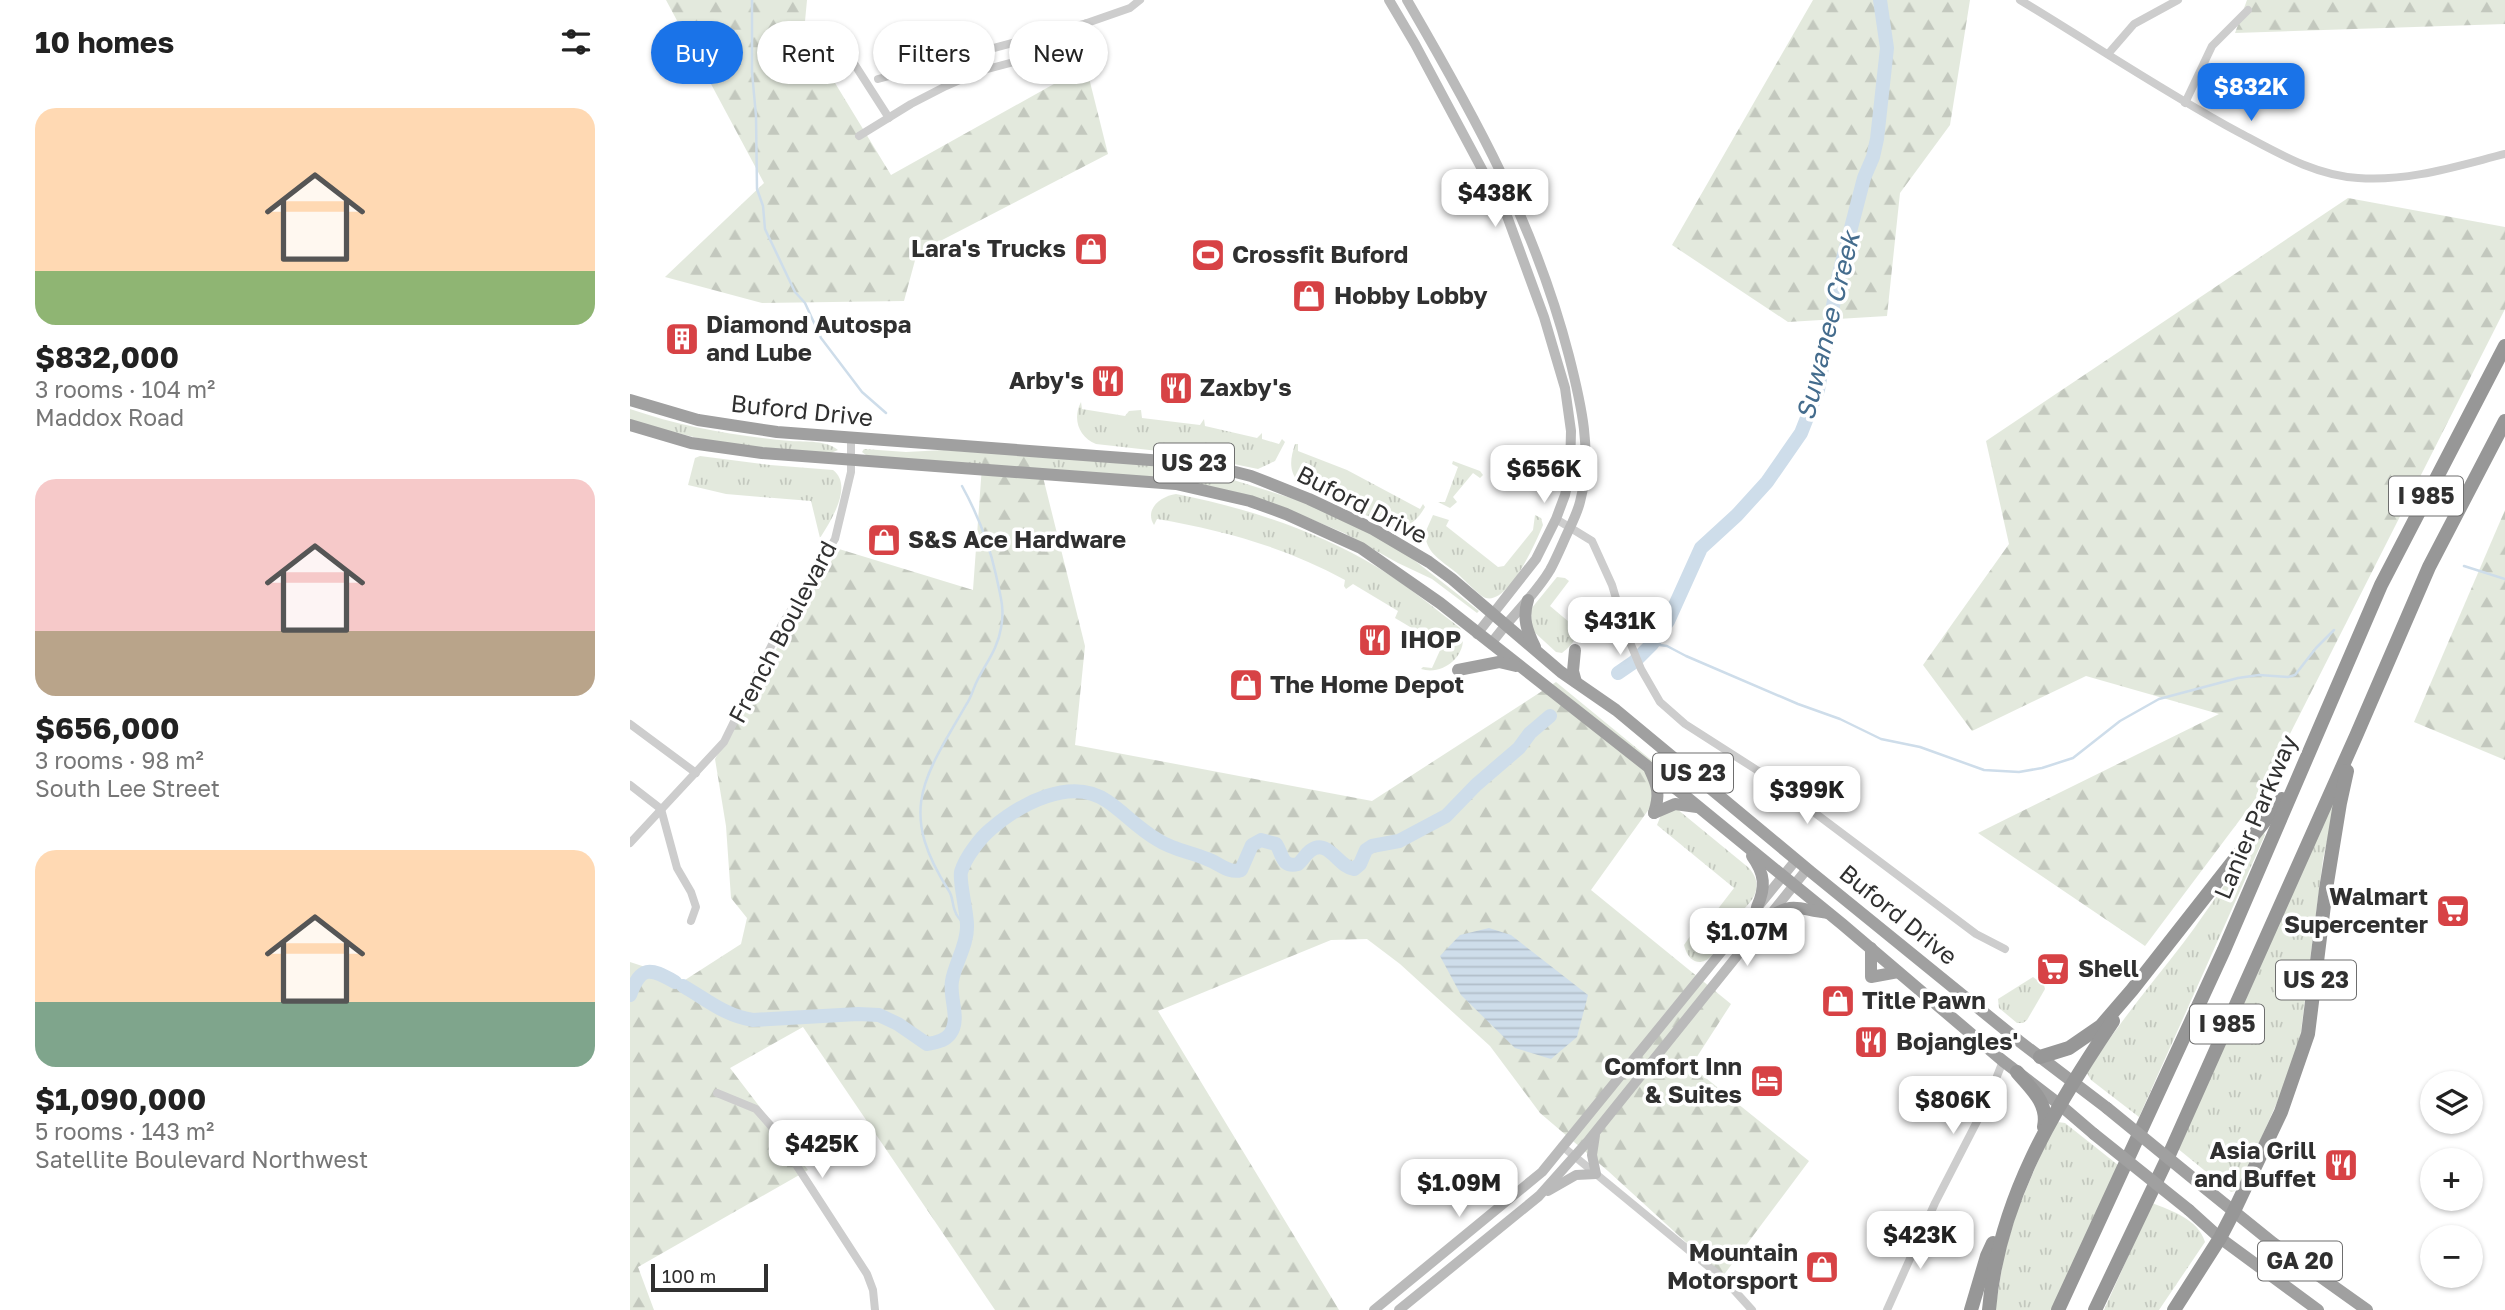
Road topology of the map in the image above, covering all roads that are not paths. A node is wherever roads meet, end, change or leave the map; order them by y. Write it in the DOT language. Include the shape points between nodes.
graph roads {
  1 [pos="1140,0"];
  2 [pos="1389,0"];
  3 [pos="1408,0"];
  4 [pos="2020,0"];
  5 [pos="2178,0"];
  6 [pos="2248,10"];
  7 [pos="1093,21"];
  8 [pos="2108,54"];
  9 [pos="1009,63"];
  10 [pos="859,71"];
  11 [pos="2185,103"];
  12 [pos="889,117"];
  13 [pos="859,136"];
  14 [pos="2505,154"];
  15 [pos="2505,346"];
  16 [pos="630,400"];
  17 [pos="2505,421"];
  18 [pos="630,425"];
  19 [pos="851,438"];
  20 [pos="851,460"];
  21 [pos="1556,519"];
  22 [pos="1570,528"];
  23 [pos="1528,600"];
  24 [pos="1491,614"];
  25 [pos="1504,625"];
  26 [pos="1477,634"];
  27 [pos="1491,644"];
  28 [pos="1542,656"];
  29 [pos="1520,667"];
  30 [pos="1458,670"];
  31 [pos="1576,682"];
  32 [pos="630,724"];
  33 [pos="2356,736"];
  34 [pos="1648,767"];
  35 [pos="696,773"];
  36 [pos="630,785"];
  37 [pos="2293,785"];
  38 [pos="1698,807"];
  39 [pos="660,809"];
  40 [pos="1741,841"];
  41 [pos="630,843"];
  42 [pos="1796,860"];
  43 [pos="1807,869"];
  44 [pos="1783,875"];
  45 [pos="1794,884"];
  46 [pos="1757,907"];
  47 [pos="1830,913"];
  48 [pos="1766,919"];
  49 [pos="691,921"];
  50 [pos="1871,948"];
  51 [pos="2005,949"];
  52 [pos="1898,972"];
  53 [pos="2132,990"];
  54 [pos="2040,1057"];
  55 [pos="2003,1061"];
  56 [pos="2017,1072"];
  57 [pos="2072,1082"];
  58 [pos="717,1093"];
  59 [pos="2059,1104"];
  60 [pos="1596,1132"];
  61 [pos="2042,1135"];
  62 [pos="1562,1146"];
  63 [pos="1574,1157"];
  64 [pos="1596,1174"];
  65 [pos="1539,1196"];
  66 [pos="2012,1204"];
  67 [pos="2234,1211"];
  68 [pos="2220,1238"];
  69 [pos="875,1310"];
  70 [pos="1374,1310"];
  71 [pos="1399,1310"];
  72 [pos="1752,1310"];
  73 [pos="1887,1310"];
  74 [pos="1971,1310"];
  75 [pos="1989,1310"];
  76 [pos="2058,1310"];
  77 [pos="2095,1310"];
  78 [pos="2174,1310"];
  79 [pos="2318,1310"];
  80 [pos="2367,1310"];
  1 -- 7 [label="street"];
  2 -- 21 [label="main road" via="1507,216 1544,317 1565,387 1571,431 1570,472"];
  3 -- 22 [label="main road" via="1493,154 1546,276 1579,397 1585,441 1585,481"];
  4 -- 8 [label="street"];
  5 -- 8 [label="street" via="2134,24"];
  6 -- 11 [label="street" via="2212,46"];
  8 -- 11 [label="street"];
  9 -- 12 [label="street" via="980,71"];
  10 -- 12 [label="street"];
  11 -- 14 [label="street" via="2278,155 2326,174 2413,176"];
  12 -- 13 [label="street"];
  15 -- 37 [label="highway, Lanier Parkway / I 985" via="2381,585"];
  16 -- 19 [label="highway, Buford Drive / US 23" via="698,420"];
  17 -- 33 [label="highway, I 985" via="2429,567"];
  18 -- 20 [label="highway, Buford Drive / US 23" via="725,449"];
  19 -- 20 [label="street, French Boulevard"];
  19 -- 24 [label="highway, Buford Drive / US 23" via="1180,460 1227,469 1309,499 1385,536 1452,579"];
  20 -- 26 [label="highway, Buford Drive / US 23" via="1176,484 1250,501 1361,548"];
  20 -- 35 [label="street, French Boulevard" via="835,539 781,626 724,742"];
  21 -- 22 [label="street"];
  21 -- 24 [label="main road" via="1536,559"];
  22 -- 23 [label="main road" via="1551,569"];
  22 -- 51 [label="street" via="1592,541 1641,669 1660,702 1976,934"];
  23 -- 25 [label="main road"];
  23 -- 28 [label="highway" via="1526,631"];
  24 -- 25 [label="highway, Buford Drive / US 23"];
  24 -- 26 [label="main road"];
  25 -- 27 [label="main road"];
  25 -- 28 [label="highway, Buford Drive / US 23"];
  26 -- 27 [label="highway, Buford Drive / US 23"];
  27 -- 29 [label="highway, Buford Drive / US 23"];
  28 -- 31 [label="highway, Buford Drive / US 23"];
  28 -- 31 [label="highway" via="1564,656 1575,650"];
  29 -- 30 [label="highway" via="1499,663"];
  29 -- 34 [label="highway, Buford Drive / US 23"];
  31 -- 42 [label="highway, Buford Drive / US 23"];
  32 -- 35 [label="street"];
  33 -- 67 [label="highway, US 23" via="2326,888 2308,1034 2281,1112"];
  33 -- 77 [label="highway, I 985"];
  34 -- 38 [label="highway, Buford Drive / US 23"];
  34 -- 38 [label="highway" via="1660,797 1654,813 1675,804"];
  35 -- 39 [label="street, French Boulevard"];
  36 -- 39 [label="street"];
  37 -- 53 [label="highway"];
  37 -- 76 [label="highway, Lanier Parkway / I 985" via="2224,950"];
  38 -- 40 [label="highway, Buford Drive / US 23"];
  39 -- 41 [label="street, French Boulevard"];
  39 -- 49 [label="street" via="677,868 696,907"];
  40 -- 44 [label="highway, Buford Drive / US 23"];
  40 -- 46 [label="highway" via="1761,868 1764,880"];
  42 -- 43 [label="highway, Buford Drive / US 23"];
  42 -- 44 [label="main road"];
  43 -- 45 [label="main road"];
  43 -- 54 [label="highway, Buford Drive / US 23"];
  44 -- 45 [label="highway, Buford Drive / US 23"];
  44 -- 46 [label="main road"];
  45 -- 47 [label="highway, Buford Drive / US 23"];
  45 -- 48 [label="main road"];
  46 -- 62 [label="main road"];
  47 -- 48 [label="highway" via="1783,908"];
  47 -- 50 [label="highway, Buford Drive / US 23"];
  48 -- 60 [label="main road"];
  50 -- 52 [label="highway, Buford Drive / US 23"];
  50 -- 52 [label="highway" via="1871,977"];
  52 -- 55 [label="highway, Buford Drive / US 23"];
  53 -- 54 [label="highway" via="2101,1026 2069,1048"];
  53 -- 57 [label="highway"];
  54 -- 57 [label="highway, Buford Drive / US 23"];
  55 -- 56 [label="highway, Buford Drive / US 23"];
  55 -- 73 [label="street"];
  56 -- 59 [label="highway, Buford Drive / US 23"];
  56 -- 61 [label="highway" via="2042,1102 2046,1119"];
  57 -- 59 [label="highway"];
  57 -- 67 [label="highway, Buford Drive / GA 20, bridge"];
  58 -- 69 [label="street" via="756,1110 771,1126 867,1274"];
  59 -- 61 [label="highway"];
  59 -- 68 [label="highway, Buford Drive / US 23, bridge"];
  60 -- 63 [label="main road"];
  60 -- 64 [label="main road" via="1592,1155"];
  61 -- 66 [label="highway"];
  62 -- 63 [label="street"];
  62 -- 70 [label="main road" via="1542,1172"];
  63 -- 64 [label="street"];
  63 -- 65 [label="main road"];
  64 -- 65 [label="main road" via="1576,1175"];
  64 -- 72 [label="street" via="1725,1280"];
  65 -- 71 [label="main road"];
  66 -- 74 [label="highway" via="1987,1256"];
  66 -- 75 [label="highway" via="1994,1268"];
  67 -- 68 [label="highway, US 23"];
  67 -- 80 [label="highway, Buford Drive / GA 20"];
  68 -- 78 [label="highway"];
  68 -- 79 [label="highway, Buford Drive / GA 20"];
}
